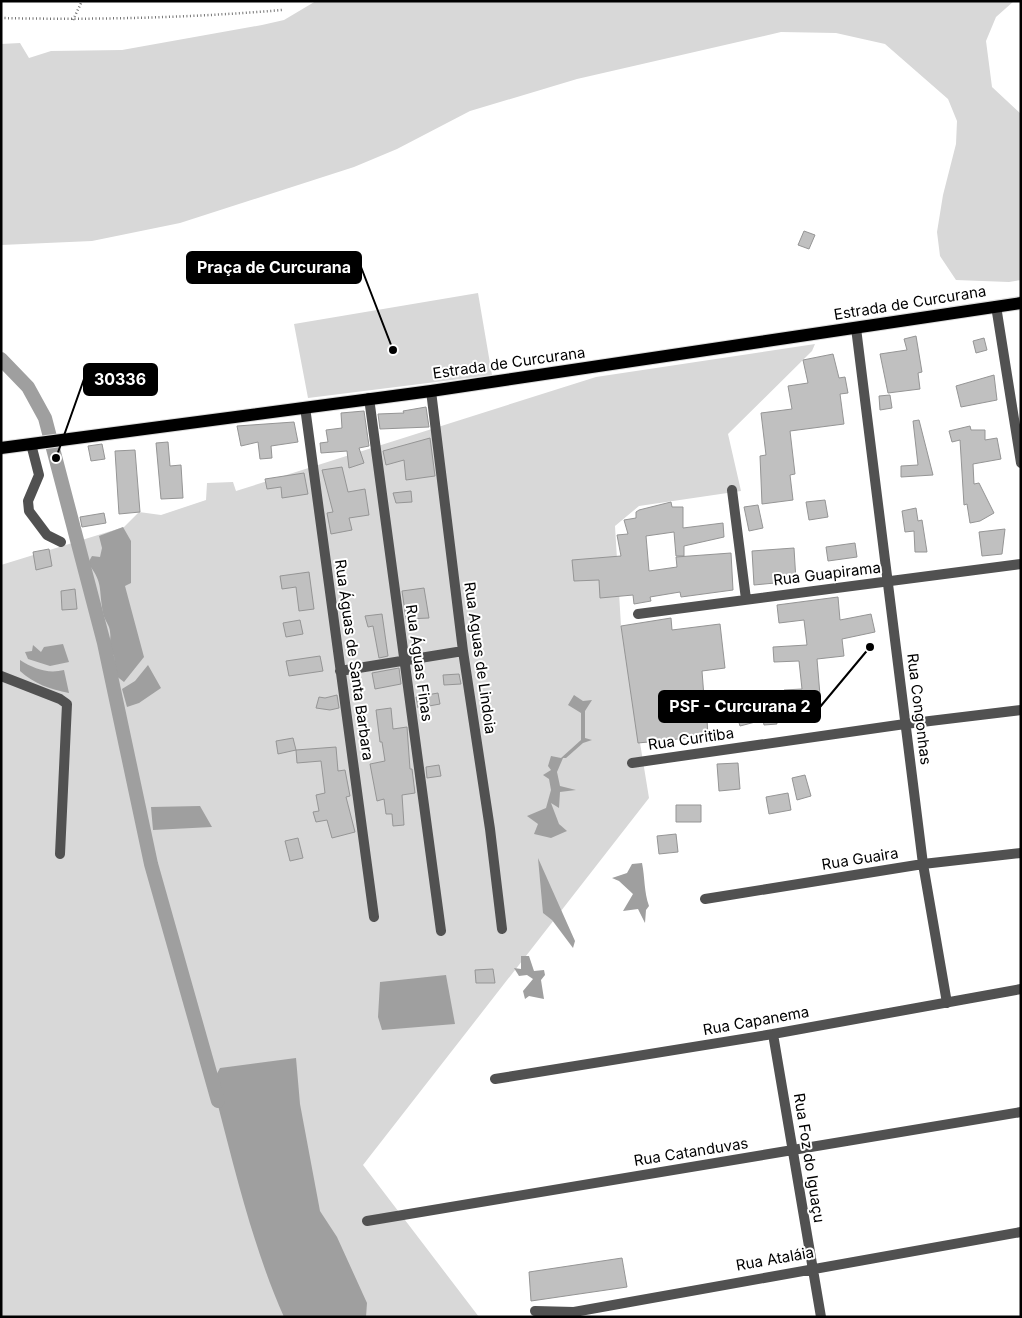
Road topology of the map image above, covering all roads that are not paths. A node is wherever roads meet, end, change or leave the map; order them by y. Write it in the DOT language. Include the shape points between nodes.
graph roads {
  1 [pos="1021,303"];
  2 [pos="996,306"];
  3 [pos="856,328"];
  4 [pos="431,391"];
  5 [pos="369,398"];
  6 [pos="305,407"];
  7 [pos="35,443"];
  8 [pos="1,448"];
  9 [pos="1021,463"];
  10 [pos="732,490"];
  11 [pos="61,542"];
  12 [pos="1021,564"];
  13 [pos="888,581"];
  14 [pos="746,599"];
  15 [pos="638,614"];
  16 [pos="463,651"];
  17 [pos="403,661"];
  18 [pos="340,671"];
  19 [pos="1,676"];
  20 [pos="1021,710"];
  21 [pos="905,724"];
  22 [pos="632,763"];
  23 [pos="1021,853"];
  24 [pos="60,854"];
  25 [pos="923,864"];
  26 [pos="704,900"];
  27 [pos="374,917"];
  28 [pos="502,928"];
  29 [pos="442,931"];
  30 [pos="1021,990"];
  31 [pos="946,1003"];
  32 [pos="773,1034"];
  33 [pos="495,1079"];
  34 [pos="1021,1112"];
  35 [pos="793,1151"];
  36 [pos="367,1221"];
  37 [pos="1021,1232"];
  38 [pos="812,1268"];
  39 [pos="535,1311"];
  40 [pos="821,1317"];
  1 -- 2 [label="main road, Estrada de Curcurana"];
  2 -- 3 [label="main road, Estrada de Curcurana"];
  2 -- 9 [label="street"];
  3 -- 4 [label="main road, Estrada de Curcurana"];
  3 -- 13 [label="street, Rua Congonhas"];
  4 -- 5 [label="main road, Estrada de Curcurana"];
  4 -- 16 [label="street, Rua Aguas de Lindoia"];
  5 -- 6 [label="main road, Estrada de Curcurana"];
  5 -- 17 [label="street, Rua Águas Finas"];
  6 -- 7 [label="main road, Estrada de Curcurana"];
  6 -- 18 [label="street, Rua Águas de Santa Barbara"];
  7 -- 8 [label="main road, Estrada de Curcurana"];
  7 -- 11 [label="street" via="39,475 28,501 28,511 47,536"];
  10 -- 14 [label="street"];
  12 -- 13 [label="street, Rua Guapirama"];
  13 -- 14 [label="street, Rua Guapirama"];
  13 -- 21 [label="street, Rua Congonhas"];
  14 -- 15 [label="street, Rua Guapirama"];
  16 -- 17 [label="street"];
  16 -- 28 [label="street, Rua Aguas de Lindoia"];
  17 -- 18 [label="street"];
  17 -- 29 [label="street, Rua Águas Finas"];
  18 -- 27 [label="street, Rua Águas de Santa Barbara"];
  19 -- 24 [label="street" via="67,704"];
  20 -- 21 [label="street, Rua Curitiba"];
  21 -- 22 [label="street, Rua Curitiba"];
  21 -- 25 [label="street, Rua Congonhas"];
  23 -- 25 [label="street, Rua Guaira"];
  25 -- 26 [label="street, Rua Guaira"];
  25 -- 31 [label="street, Rua Congonhas"];
  30 -- 31 [label="street, Rua Capanema"];
  31 -- 32 [label="street, Rua Capanema"];
  32 -- 33 [label="street, Rua Capanema"];
  32 -- 35 [label="street, Rua Foz do Iguaçu"];
  34 -- 35 [label="street, Rua Catanduvas"];
  35 -- 36 [label="street, Rua Catanduvas"];
  35 -- 38 [label="street, Rua Foz do Iguaçu"];
  37 -- 38 [label="street, Rua Ataláia"];
  38 -- 39 [label="street, Rua Ataláia" via="574,1312"];
  38 -- 40 [label="street, Rua Foz do Iguaçu"];
}
